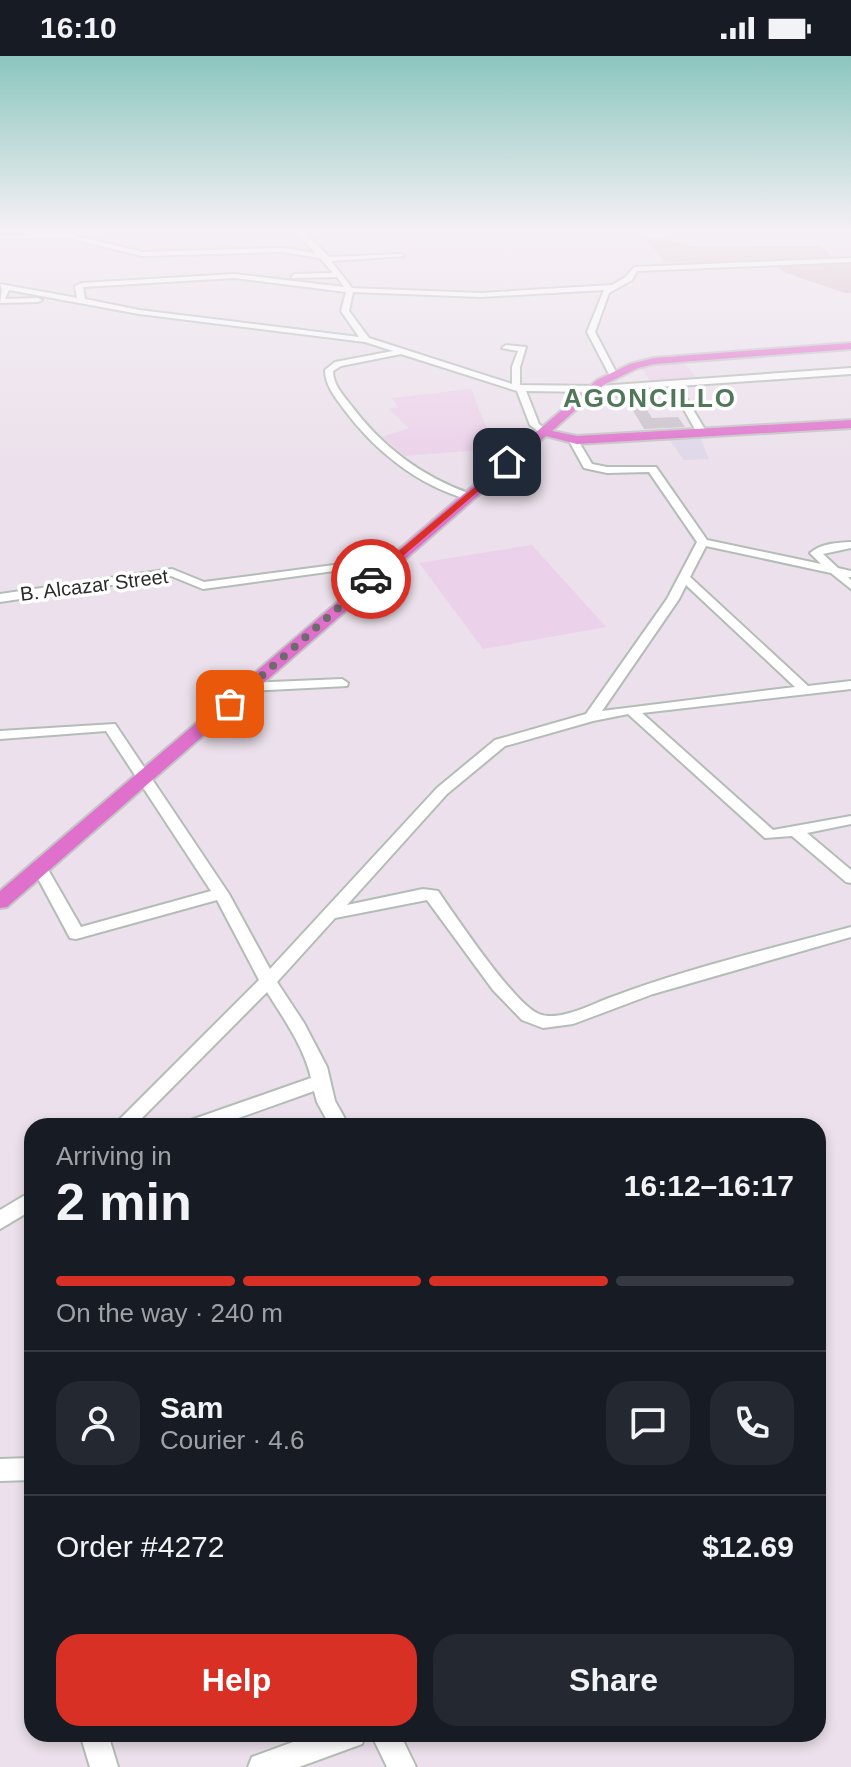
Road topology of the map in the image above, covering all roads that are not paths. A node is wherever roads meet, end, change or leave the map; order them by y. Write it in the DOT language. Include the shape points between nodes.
graph roads {
  1 [pos="155,312"];
  2 [pos="346,312"];
  3 [pos="598,312"];
  4 [pos="366,340"];
  5 [pos="851,346"];
  6 [pos="506,348"];
  7 [pos="398,353"];
  8 [pos="851,371"];
  9 [pos="613,374"];
  10 [pos="675,386"];
  11 [pos="518,388"];
  12 [pos="594,388"];
  13 [pos="851,424"];
  14 [pos="543,432"];
  15 [pos="702,433"];
  16 [pos="573,439"];
  17 [pos="467,496"];
  18 [pos="703,542"];
  19 [pos="851,545"];
  20 [pos="383,569"];
  21 [pos="835,570"];
  22 [pos="851,574"];
  23 [pos="686,579"];
  24 [pos="851,586"];
  25 [pos="0,598"];
  26 [pos="342,683"];
  27 [pos="851,685"];
  28 [pos="248,687"];
  29 [pos="804,689"];
  30 [pos="631,710"];
  31 [pos="591,717"];
  32 [pos="0,735"];
  33 [pos="142,780"];
  34 [pos="851,820"];
  35 [pos="795,831"];
  36 [pos="41,869"];
  37 [pos="851,878"];
  38 [pos="221,894"];
  39 [pos="0,902"];
  40 [pos="326,914"];
  41 [pos="851,932"];
  42 [pos="268,981"];
  43 [pos="322,1081"];
  44 [pos="130,1118"];
  45 [pos="218,1118"];
  46 [pos="335,1118"];
  47 [pos="24,1204"];
  48 [pos="0,1221"];
  49 [pos="24,1469"];
  50 [pos="0,1470"];
  51 [pos="96,1742"];
  52 [pos="330,1742"];
  53 [pos="389,1742"];
  54 [pos="104,1767"];
  55 [pos="262,1767"];
  56 [pos="402,1767"];
  1 -- 4 [label="street"];
  2 -- 4 [label="street"];
  3 -- 9 [label="street" via="591,332"];
  4 -- 7 [label="street"];
  5 -- 9 [label="main road" via="654,361"];
  6 -- 11 [label="street" via="523,349 516,367"];
  7 -- 11 [label="street"];
  7 -- 17 [label="street" via="338,364 329,370 329,379 361,424 411,470 429,484"];
  8 -- 10 [label="street"];
  9 -- 12 [label="main road"];
  10 -- 12 [label="street"];
  10 -- 15 [label="street"];
  11 -- 12 [label="street"];
  11 -- 14 [label="street"];
  12 -- 14 [label="main road"];
  13 -- 15 [label="main road"];
  14 -- 16 [label="main road"];
  14 -- 17 [label="main road"];
  15 -- 16 [label="main road"];
  16 -- 18 [label="street" via="588,466 652,469"];
  17 -- 20 [label="main road"];
  18 -- 21 [label="street"];
  18 -- 23 [label="street"];
  19 -- 21 [label="street" via="817,551"];
  20 -- 25 [label="street, B. Alcazar Street" via="334,568 203,586 172,572"];
  20 -- 28 [label="main road"];
  21 -- 22 [label="street"];
  21 -- 24 [label="street"];
  23 -- 29 [label="street"];
  23 -- 31 [label="street"];
  26 -- 28 [label="street"];
  27 -- 29 [label="street"];
  28 -- 33 [label="main road"];
  29 -- 30 [label="street"];
  30 -- 31 [label="street"];
  30 -- 35 [label="street" via="770,835"];
  31 -- 40 [label="street" via="500,743 470,765"];
  32 -- 33 [label="street" via="110,727"];
  33 -- 36 [label="main road"];
  33 -- 38 [label="street"];
  34 -- 35 [label="street"];
  35 -- 37 [label="street"];
  36 -- 38 [label="street" via="76,934"];
  36 -- 39 [label="main road"];
  38 -- 42 [label="street"];
  40 -- 41 [label="street" via="432,895 499,986 528,1016 543,1022 573,1018 647,990"];
  40 -- 42 [label="street"];
  42 -- 43 [label="street" via="298,1027"];
  42 -- 44 [label="street"];
  43 -- 45 [label="street"];
  43 -- 46 [label="street"];
  47 -- 48 [label="street"];
  49 -- 50 [label="street"];
  51 -- 54 [label="street"];
  52 -- 55 [label="street"];
  53 -- 56 [label="street"];
}
